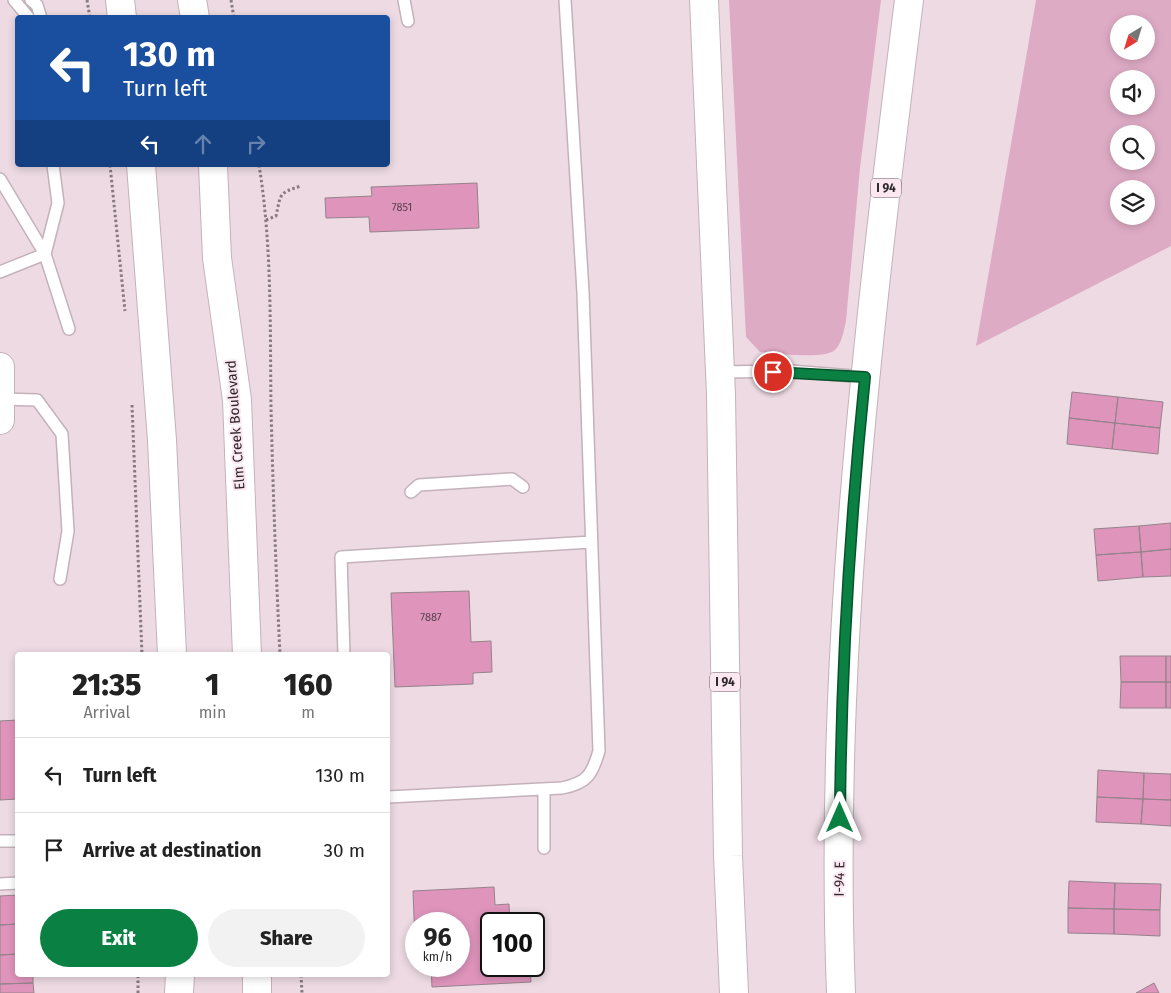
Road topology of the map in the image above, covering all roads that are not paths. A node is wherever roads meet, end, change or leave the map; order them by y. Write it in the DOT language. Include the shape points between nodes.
graph roads {
  1 [pos="14,0"];
  2 [pos="31,0"];
  3 [pos="120,0"];
  4 [pos="192,0"];
  5 [pos="404,0"];
  6 [pos="565,0"];
  7 [pos="704,0"];
  8 [pos="909,0"];
  9 [pos="26,15"];
  10 [pos="41,15"];
  11 [pos="122,15"];
  12 [pos="194,15"];
  13 [pos="408,21"];
  14 [pos="53,167"];
  15 [pos="141,167"];
  16 [pos="213,167"];
  17 [pos="0,180"];
  18 [pos="45,254"];
  19 [pos="0,272"];
  20 [pos="69,330"];
  21 [pos="0,367"];
  22 [pos="720,372"];
  23 [pos="865,377"];
  24 [pos="1,409"];
  25 [pos="523,487"];
  26 [pos="411,492"];
  27 [pos="591,542"];
  28 [pos="60,580"];
  29 [pos="172,652"];
  30 [pos="247,652"];
  31 [pos="344,652"];
  32 [pos="544,789"];
  33 [pos="390,797"];
  34 [pos="0,841"];
  35 [pos="15,841"];
  36 [pos="544,848"];
  37 [pos="15,883"];
  38 [pos="0,884"];
  39 [pos="180,977"];
  40 [pos="257,977"];
  41 [pos="179,993"];
  42 [pos="257,993"];
  43 [pos="734,993"];
  44 [pos="841,993"];
  1 -- 9 [label="lane"];
  2 -- 10 [label="lane"];
  3 -- 11 [label="main road"];
  4 -- 12 [label="main road"];
  5 -- 13 [label="lane"];
  6 -- 27 [label="lane" via="583,292"];
  7 -- 22 [label="main road, I 94"];
  8 -- 23 [label="main road, I 94"];
  14 -- 18 [label="lane" via="58,203"];
  15 -- 29 [label="main road" via="162,440"];
  16 -- 30 [label="main road, Elm Creek Boulevard" via="217,258 237,400"];
  17 -- 18 [label="lane"];
  18 -- 19 [label="lane"];
  18 -- 20 [label="lane"];
  21 -- 24 [label="main road"];
  22 -- 23 [label="lane"];
  22 -- 43 [label="main road, I 94" via="728,856"];
  23 -- 44 [label="main road, I-94 E / I 94" via="848,574 840,726"];
  24 -- 28 [label="lane" via="37,400 62,434 68,531"];
  25 -- 26 [label="lane" via="512,479 419,485"];
  27 -- 31 [label="lane" via="341,557"];
  27 -- 32 [label="lane" via="599,751 588,777 576,785"];
  32 -- 33 [label="lane"];
  32 -- 36 [label="lane"];
  34 -- 35 [label="lane"];
  37 -- 38 [label="lane"];
  39 -- 41 [label="main road"];
  40 -- 42 [label="main road"];
}
